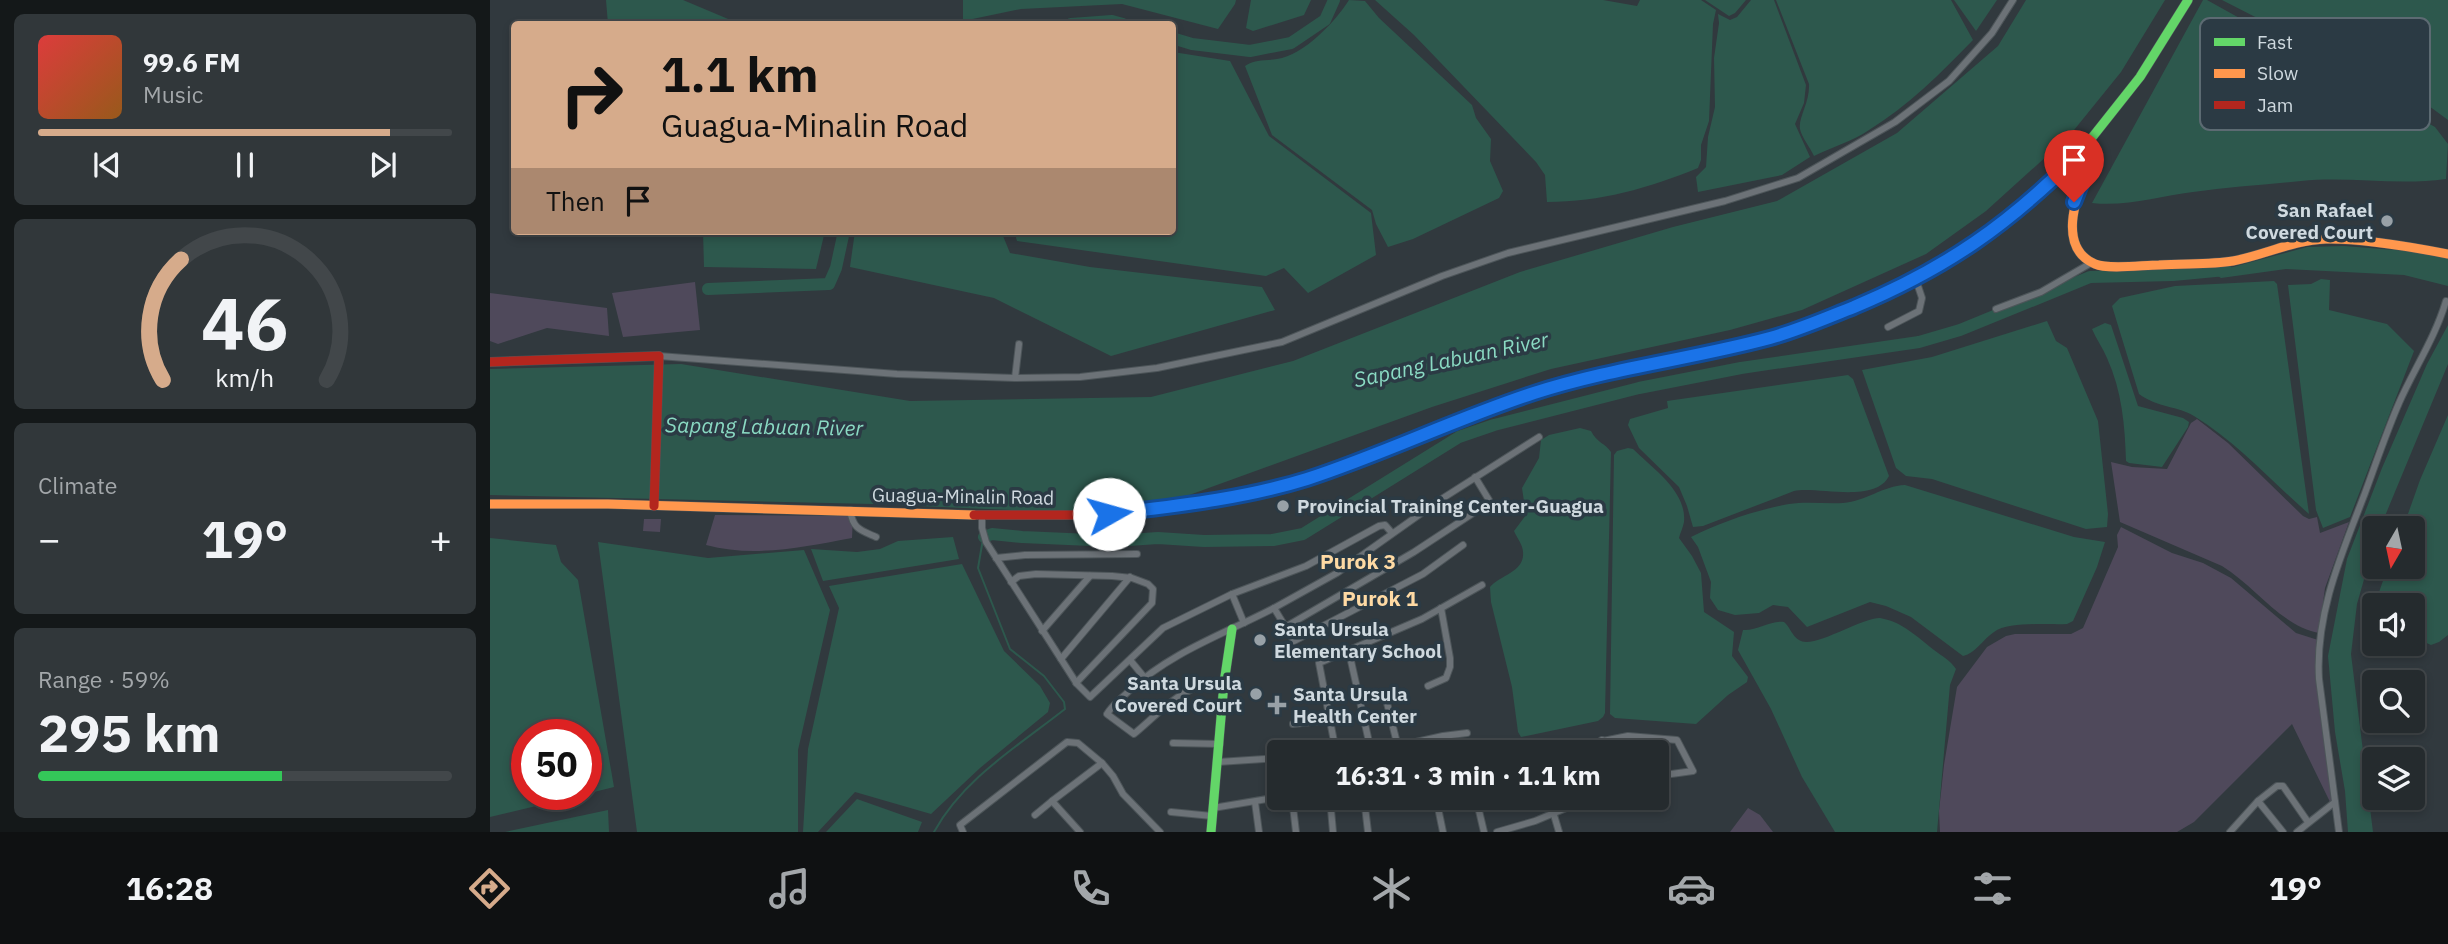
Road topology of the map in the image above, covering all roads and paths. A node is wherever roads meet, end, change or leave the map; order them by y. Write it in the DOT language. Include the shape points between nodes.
graph roads {
  1 [pos="2013,0"];
  2 [pos="2188,0"];
  3 [pos="2079,154"];
  4 [pos="2448,254"];
  5 [pos="2091,263"];
  6 [pos="1916,280"];
  7 [pos="2446,302"];
  8 [pos="1996,309"];
  9 [pos="1888,327"];
  10 [pos="1019,344"];
  11 [pos="659,360"];
  12 [pos="490,362"];
  13 [pos="1016,378"];
  14 [pos="1539,437"];
  15 [pos="1475,477"];
  16 [pos="654,503"];
  17 [pos="490,504"];
  18 [pos="850,510"];
  19 [pos="982,515"];
  20 [pos="1392,533"];
  21 [pos="876,537"];
  22 [pos="1463,545"];
  23 [pos="1137,554"];
  24 [pos="996,558"];
  25 [pos="1090,576"];
  26 [pos="1130,577"];
  27 [pos="1011,582"];
  28 [pos="1482,585"];
  29 [pos="1232,594"];
  30 [pos="1274,608"];
  31 [pos="1441,608"];
  32 [pos="1244,623"];
  33 [pos="1287,626"];
  34 [pos="1232,629"];
  35 [pos="1042,631"];
  36 [pos="1349,652"];
  37 [pos="1060,659"];
  38 [pos="1130,660"];
  39 [pos="1144,677"];
  40 [pos="1076,683"];
  41 [pos="1224,683"];
  42 [pos="1428,686"];
  43 [pos="1386,699"];
  44 [pos="1329,720"];
  45 [pos="1293,724"];
  46 [pos="1467,733"];
  47 [pos="1333,740"];
  48 [pos="1369,740"];
  49 [pos="1396,740"];
  50 [pos="1427,740"];
  51 [pos="1602,740"];
  52 [pos="1173,743"];
  53 [pos="1220,744"];
  54 [pos="1267,759"];
  55 [pos="1218,762"];
  56 [pos="1102,763"];
  57 [pos="1669,774"];
  58 [pos="1267,800"];
  59 [pos="1052,801"];
  60 [pos="2259,801"];
  61 [pos="1255,802"];
  62 [pos="2335,802"];
  63 [pos="1293,810"];
  64 [pos="1331,810"];
  65 [pos="1365,810"];
  66 [pos="1438,810"];
  67 [pos="1479,810"];
  68 [pos="1557,810"];
  69 [pos="1171,812"];
  70 [pos="1213,812"];
  71 [pos="1552,812"];
  72 [pos="1035,815"];
  73 [pos="2308,822"];
  74 [pos="963,832"];
  75 [pos="1080,832"];
  76 [pos="1160,832"];
  77 [pos="1211,832"];
  78 [pos="1259,832"];
  79 [pos="1296,832"];
  80 [pos="1333,832"];
  81 [pos="1368,832"];
  82 [pos="1443,832"];
  83 [pos="1484,832"];
  84 [pos="1497,832"];
  85 [pos="1559,832"];
  86 [pos="2230,832"];
  87 [pos="2283,832"];
  88 [pos="2297,832"];
  89 [pos="2339,832"];
  1 -- 13 [label="street" via="1992,33 1949,80 1895,122 1798,178 1725,201 1508,253 1282,342 1157,368 1080,377"];
  2 -- 3 [label="main road, Guagua-Minalin Road" via="2134,86"];
  3 -- 5 [label="main road" via="2087,169 2074,202 2072,228 2081,256"];
  3 -- 6 [label="main road, Guagua-Minalin Road" via="2005,222"];
  4 -- 5 [label="main road" via="2328,239 2288,244 2233,261 2131,266"];
  5 -- 8 [label="street" via="2041,292"];
  6 -- 9 [label="street" via="1922,298 1919,311"];
  6 -- 19 [label="main road, Guagua-Minalin Road" via="1801,329 1537,392 1303,480 1221,498 1109,514"];
  7 -- 62 [label="street" via="2435,335 2400,402 2326,603 2318,663"];
  10 -- 13 [label="street"];
  11 -- 12 [label="main road"];
  11 -- 13 [label="street"];
  11 -- 16 [label="main road"];
  14 -- 15 [label="street"];
  15 -- 20 [label="street"];
  15 -- 33 [label="street" via="1488,495 1487,504"];
  16 -- 17 [label="main road, Guagua-Minalin Road"];
  16 -- 18 [label="main road, Guagua-Minalin Road"];
  18 -- 19 [label="main road, Guagua-Minalin Road"];
  18 -- 21 [label="street" via="856,528"];
  19 -- 24 [label="street" via="984,536"];
  20 -- 29 [label="street" via="1385,525 1379,526 1306,566"];
  20 -- 30 [label="street" via="1337,573"];
  22 -- 33 [label="street" via="1423,574 1294,641"];
  23 -- 24 [label="street"];
  24 -- 27 [label="street"];
  25 -- 26 [label="street"];
  25 -- 27 [label="street" via="1027,575"];
  25 -- 35 [label="street"];
  26 -- 37 [label="street"];
  26 -- 40 [label="street" via="1153,589 1152,603"];
  27 -- 35 [label="street"];
  28 -- 31 [label="street"];
  29 -- 32 [label="street"];
  29 -- 38 [label="street" via="1163,628"];
  30 -- 32 [label="street"];
  30 -- 33 [label="street"];
  31 -- 36 [label="street"];
  31 -- 42 [label="street" via="1450,667 1446,678"];
  32 -- 34 [label="street"];
  34 -- 39 [label="street"];
  34 -- 41 [label="main road"];
  35 -- 37 [label="street"];
  36 -- 44 [label="street" via="1319,663"];
  36 -- 48 [label="street"];
  37 -- 40 [label="street"];
  38 -- 39 [label="street"];
  38 -- 40 [label="street" via="1091,697"];
  39 -- 41 [label="street" via="1107,713 1134,734 1176,698 1208,682"];
  41 -- 53 [label="main road"];
  43 -- 49 [label="street"];
  44 -- 45 [label="street"];
  44 -- 47 [label="street"];
  46 -- 50 [label="street"];
  51 -- 57 [label="street" via="1628,736 1677,740 1693,771"];
  52 -- 53 [label="street"];
  53 -- 55 [label="main road"];
  54 -- 55 [label="street"];
  55 -- 70 [label="main road"];
  56 -- 59 [label="street"];
  56 -- 74 [label="street" via="1077,743 1067,742 960,825"];
  56 -- 76 [label="street" via="1123,794"];
  58 -- 61 [label="street"];
  59 -- 72 [label="street"];
  59 -- 75 [label="street"];
  60 -- 73 [label="street" via="2283,786"];
  60 -- 86 [label="street"];
  60 -- 87 [label="street"];
  61 -- 70 [label="street"];
  61 -- 78 [label="street"];
  62 -- 73 [label="street"];
  62 -- 89 [label="street"];
  63 -- 79 [label="street"];
  64 -- 80 [label="street"];
  65 -- 81 [label="street"];
  66 -- 82 [label="street"];
  67 -- 83 [label="street"];
  68 -- 71 [label="street"];
  69 -- 70 [label="street"];
  70 -- 77 [label="main road"];
  71 -- 84 [label="street"];
  71 -- 85 [label="street"];
  73 -- 88 [label="street"];
}
